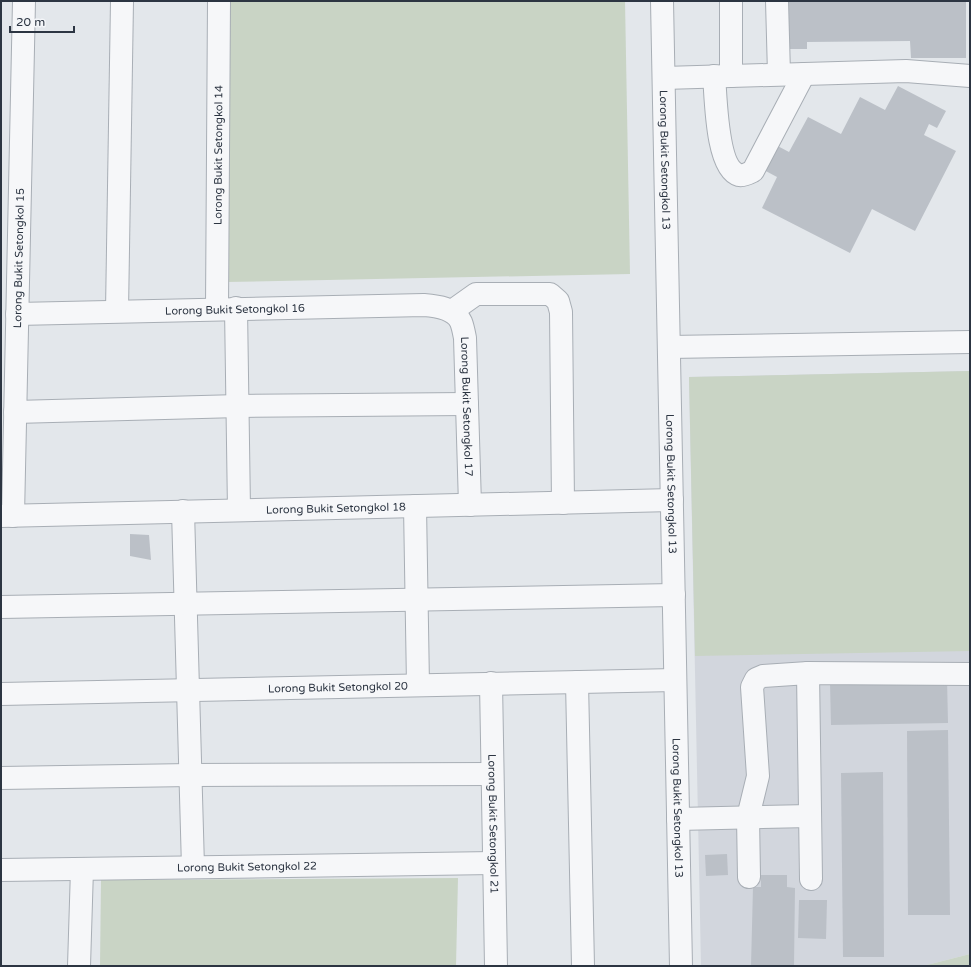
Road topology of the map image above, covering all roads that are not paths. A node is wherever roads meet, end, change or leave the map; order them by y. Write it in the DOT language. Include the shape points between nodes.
graph roads {
  1 [pos="24,1"];
  2 [pos="122,1"];
  3 [pos="219,1"];
  4 [pos="662,1"];
  5 [pos="731,1"];
  6 [pos="778,1"];
  7 [pos="779,74"];
  8 [pos="804,74"];
  9 [pos="723,76"];
  10 [pos="970,76"];
  11 [pos="664,78"];
  12 [pos="227,308"];
  13 [pos="117,311"];
  14 [pos="452,311"];
  15 [pos="17,314"];
  16 [pos="970,342"];
  17 [pos="669,347"];
  18 [pos="467,404"];
  19 [pos="238,406"];
  20 [pos="15,412"];
  21 [pos="672,500"];
  22 [pos="563,503"];
  23 [pos="470,505"];
  24 [pos="414,506"];
  25 [pos="239,510"];
  26 [pos="183,511"];
  27 [pos="7,516"];
  28 [pos="674,595"];
  29 [pos="416,600"];
  30 [pos="186,603"];
  31 [pos="1,607"];
  32 [pos="808,673"];
  33 [pos="970,674"];
  34 [pos="675,680"];
  35 [pos="577,682"];
  36 [pos="491,683"];
  37 [pos="418,685"];
  38 [pos="188,690"];
  39 [pos="1,694"];
  40 [pos="492,774"];
  41 [pos="190,775"];
  42 [pos="1,778"];
  43 [pos="810,816"];
  44 [pos="748,817"];
  45 [pos="678,820"];
  46 [pos="494,863"];
  47 [pos="193,867"];
  48 [pos="82,869"];
  49 [pos="1,870"];
  50 [pos="749,877"];
  51 [pos="811,879"];
  52 [pos="79,966"];
  53 [pos="496,966"];
  54 [pos="583,966"];
  55 [pos="681,966"];
  1 -- 15 [label="street, Lorong Bukit Setongkol 15"];
  2 -- 13 [label="street"];
  3 -- 12 [label="street, Lorong Bukit Setongkol 14"];
  4 -- 11 [label="street, Lorong Bukit Setongkol 13"];
  5 -- 9 [label="street"];
  6 -- 7 [label="street"];
  7 -- 8 [label="street"];
  7 -- 9 [label="street"];
  8 -- 9 [label="street" via="753,171 746,175 738,175 730,169 722,150 717,119"];
  8 -- 10 [label="street" via="906,71"];
  9 -- 11 [label="street"];
  11 -- 17 [label="street, Lorong Bukit Setongkol 13"];
  12 -- 13 [label="street, Lorong Bukit Setongkol 16"];
  12 -- 14 [label="street, Lorong Bukit Setongkol 16" via="424,305 439,306"];
  12 -- 19 [label="street, Lorong Bukit Setongkol 14"];
  13 -- 15 [label="street, Lorong Bukit Setongkol 16"];
  14 -- 18 [label="street, Lorong Bukit Setongkol 17" via="461,321 465,338"];
  14 -- 22 [label="street" via="476,294 550,294 558,301 561,312"];
  15 -- 20 [label="street, Lorong Bukit Setongkol 15"];
  16 -- 17 [label="street"];
  17 -- 21 [label="street, Lorong Bukit Setongkol 13"];
  18 -- 19 [label="street"];
  18 -- 23 [label="street, Lorong Bukit Setongkol 17"];
  19 -- 20 [label="street"];
  19 -- 25 [label="street, Lorong Bukit Setongkol 14"];
  20 -- 27 [label="street, Lorong Bukit Setongkol 15"];
  21 -- 22 [label="street, Lorong Bukit Setongkol 18"];
  21 -- 28 [label="street, Lorong Bukit Setongkol 13"];
  22 -- 23 [label="street, Lorong Bukit Setongkol 18"];
  23 -- 24 [label="street, Lorong Bukit Setongkol 18"];
  24 -- 25 [label="street, Lorong Bukit Setongkol 18"];
  24 -- 29 [label="street"];
  25 -- 26 [label="street, Lorong Bukit Setongkol 18"];
  26 -- 27 [label="street, Lorong Bukit Setongkol 18"];
  26 -- 30 [label="street"];
  28 -- 29 [label="street"];
  28 -- 34 [label="street, Lorong Bukit Setongkol 13"];
  29 -- 30 [label="street"];
  29 -- 37 [label="street"];
  30 -- 31 [label="street"];
  30 -- 38 [label="street"];
  32 -- 33 [label="street"];
  32 -- 43 [label="street"];
  32 -- 44 [label="street" via="764,676 756,679 752,687 758,776"];
  34 -- 35 [label="street, Lorong Bukit Setongkol 20"];
  34 -- 45 [label="street, Lorong Bukit Setongkol 13"];
  35 -- 36 [label="street, Lorong Bukit Setongkol 20"];
  35 -- 54 [label="street"];
  36 -- 37 [label="street, Lorong Bukit Setongkol 20"];
  36 -- 40 [label="street, Lorong Bukit Setongkol 21"];
  37 -- 38 [label="street, Lorong Bukit Setongkol 20"];
  38 -- 39 [label="street, Lorong Bukit Setongkol 20"];
  38 -- 41 [label="street"];
  40 -- 41 [label="street"];
  40 -- 46 [label="street, Lorong Bukit Setongkol 21"];
  41 -- 42 [label="street"];
  41 -- 47 [label="street"];
  43 -- 44 [label="street"];
  43 -- 51 [label="street"];
  44 -- 45 [label="street"];
  44 -- 50 [label="street"];
  45 -- 55 [label="street, Lorong Bukit Setongkol 13"];
  46 -- 47 [label="street, Lorong Bukit Setongkol 22"];
  46 -- 53 [label="street, Lorong Bukit Setongkol 21"];
  47 -- 48 [label="street, Lorong Bukit Setongkol 22"];
  48 -- 49 [label="street, Lorong Bukit Setongkol 22"];
  48 -- 52 [label="street"];
}
